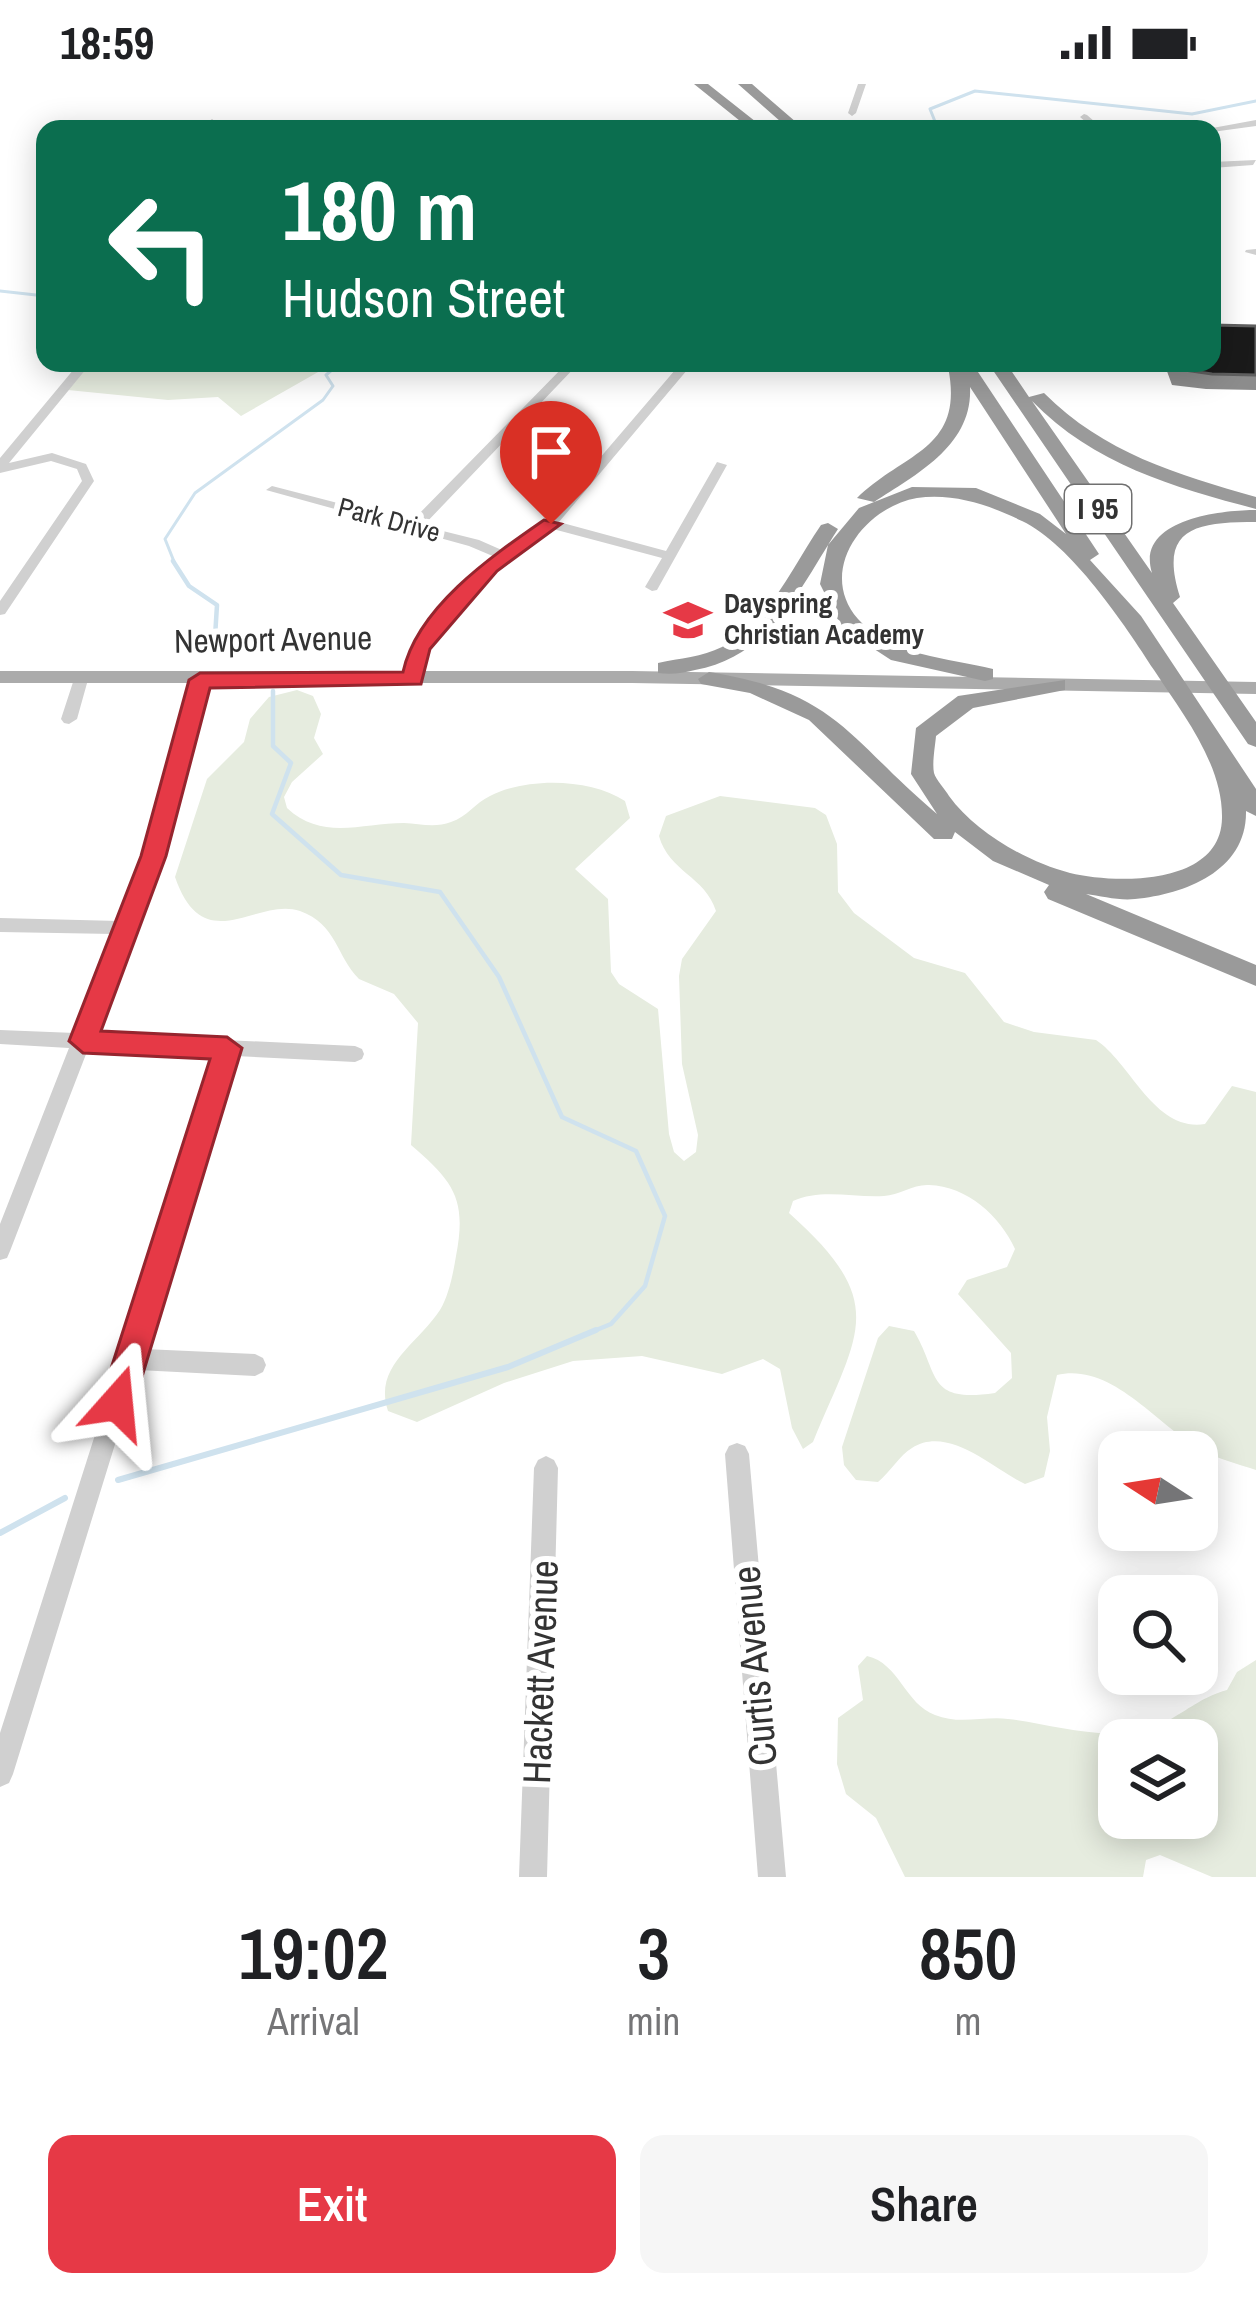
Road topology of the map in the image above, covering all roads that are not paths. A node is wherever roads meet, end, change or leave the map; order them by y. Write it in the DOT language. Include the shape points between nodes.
graph roads {
  1 [pos="700,84"];
  2 [pos="744,84"];
  3 [pos="862,84"];
  4 [pos="852,113"];
  5 [pos="1084,117"];
  6 [pos="746,120"];
  7 [pos="786,120"];
  8 [pos="1088,120"];
  9 [pos="1256,123"];
  10 [pos="1221,128"];
  11 [pos="1253,162"];
  12 [pos="1221,164"];
  13 [pos="78,372"];
  14 [pos="564,372"];
  15 [pos="679,372"];
  16 [pos="960,372"];
  17 [pos="965,372"];
  18 [pos="1003,372"];
  19 [pos="1017,372"];
  20 [pos="722,465"];
  21 [pos="0,468"];
  22 [pos="272,490"];
  23 [pos="1256,502"];
  24 [pos="1256,516"];
  25 [pos="551,524"];
  26 [pos="414,527"];
  27 [pos="502,556"];
  28 [pos="671,556"];
  29 [pos="652,587"];
  30 [pos="0,611"];
  31 [pos="1181,629"];
  32 [pos="1141,633"];
  33 [pos="666,668"];
  34 [pos="414,673"];
  35 [pos="985,674"];
  36 [pos="0,676"];
  37 [pos="82,676"];
  38 [pos="710,679"];
  39 [pos="1256,679"];
  40 [pos="200,680"];
  41 [pos="1057,685"];
  42 [pos="1256,688"];
  43 [pos="69,719"];
  44 [pos="1256,735"];
  45 [pos="1210,739"];
  46 [pos="1256,808"];
  47 [pos="0,925"];
  48 [pos="127,928"];
  49 [pos="1256,976"];
  50 [pos="0,1037"];
  51 [pos="83,1041"];
  52 [pos="227,1048"];
  53 [pos="355,1054"];
  54 [pos="0,1251"];
  55 [pos="131,1359"];
  56 [pos="254,1365"];
  57 [pos="737,1454"];
  58 [pos="546,1468"];
  59 [pos="0,1774"];
  60 [pos="533,1877"];
  61 [pos="772,1877"];
  1 -- 6 [label="highway"];
  2 -- 7 [label="highway"];
  3 -- 4 [label="street"];
  5 -- 8 [label="street"];
  9 -- 10 [label="street"];
  11 -- 12 [label="street"];
  13 -- 21 [label="street"];
  14 -- 26 [label="street"];
  15 -- 25 [label="street"];
  16 -- 33 [label="highway" via="964,403 949,439 833,523 749,644 712,661"];
  17 -- 32 [label="highway, I 95"];
  18 -- 31 [label="highway, I 95"];
  19 -- 23 [label="highway" via="1091,446"];
  20 -- 28 [label="street"];
  21 -- 30 [label="street" via="52,457 82,467 88,481"];
  22 -- 26 [label="street, Park Drive"];
  24 -- 31 [label="highway" via="1197,523 1165,544 1160,573"];
  25 -- 27 [label="street"];
  25 -- 28 [label="street"];
  26 -- 27 [label="street, Park Drive"];
  27 -- 34 [label="street" via="419,647"];
  28 -- 29 [label="street"];
  31 -- 44 [label="highway, I 95"];
  32 -- 35 [label="highway" via="1047,528 1005,505 917,495 852,522 828,567 834,597 851,622 897,654"];
  32 -- 45 [label="highway, I 95"];
  33 -- 34 [label="main road, Newport Avenue"];
  33 -- 35 [label="main road, Newport Avenue"];
  34 -- 37 [label="main road, Newport Avenue"];
  34 -- 38 [label="main road, Newport Avenue"];
  34 -- 40 [label="main road, Newport Avenue"];
  35 -- 39 [label="main road, Newport Avenue"];
  36 -- 37 [label="main road, Newport Avenue"];
  37 -- 40 [label="main road, Newport Avenue"];
  37 -- 43 [label="street"];
  38 -- 41 [label="main road, Newport Avenue"];
  38 -- 49 [label="highway" via="761,686 809,705 928,820 992,864"];
  40 -- 48 [label="street"];
  41 -- 42 [label="main road, Newport Avenue"];
  41 -- 45 [label="highway" via="958,703 932,724 920,758 932,799 958,826 1060,879 1147,889 1189,878 1216,859 1234,815"];
  45 -- 46 [label="highway, I 95"];
  47 -- 48 [label="street"];
  48 -- 51 [label="street"];
  50 -- 51 [label="street"];
  51 -- 52 [label="street"];
  51 -- 54 [label="street"];
  52 -- 53 [label="street"];
  52 -- 55 [label="street"];
  55 -- 56 [label="street"];
  55 -- 59 [label="street"];
  57 -- 61 [label="street, Curtis Avenue"];
  58 -- 60 [label="street, Hackett Avenue"];
}
